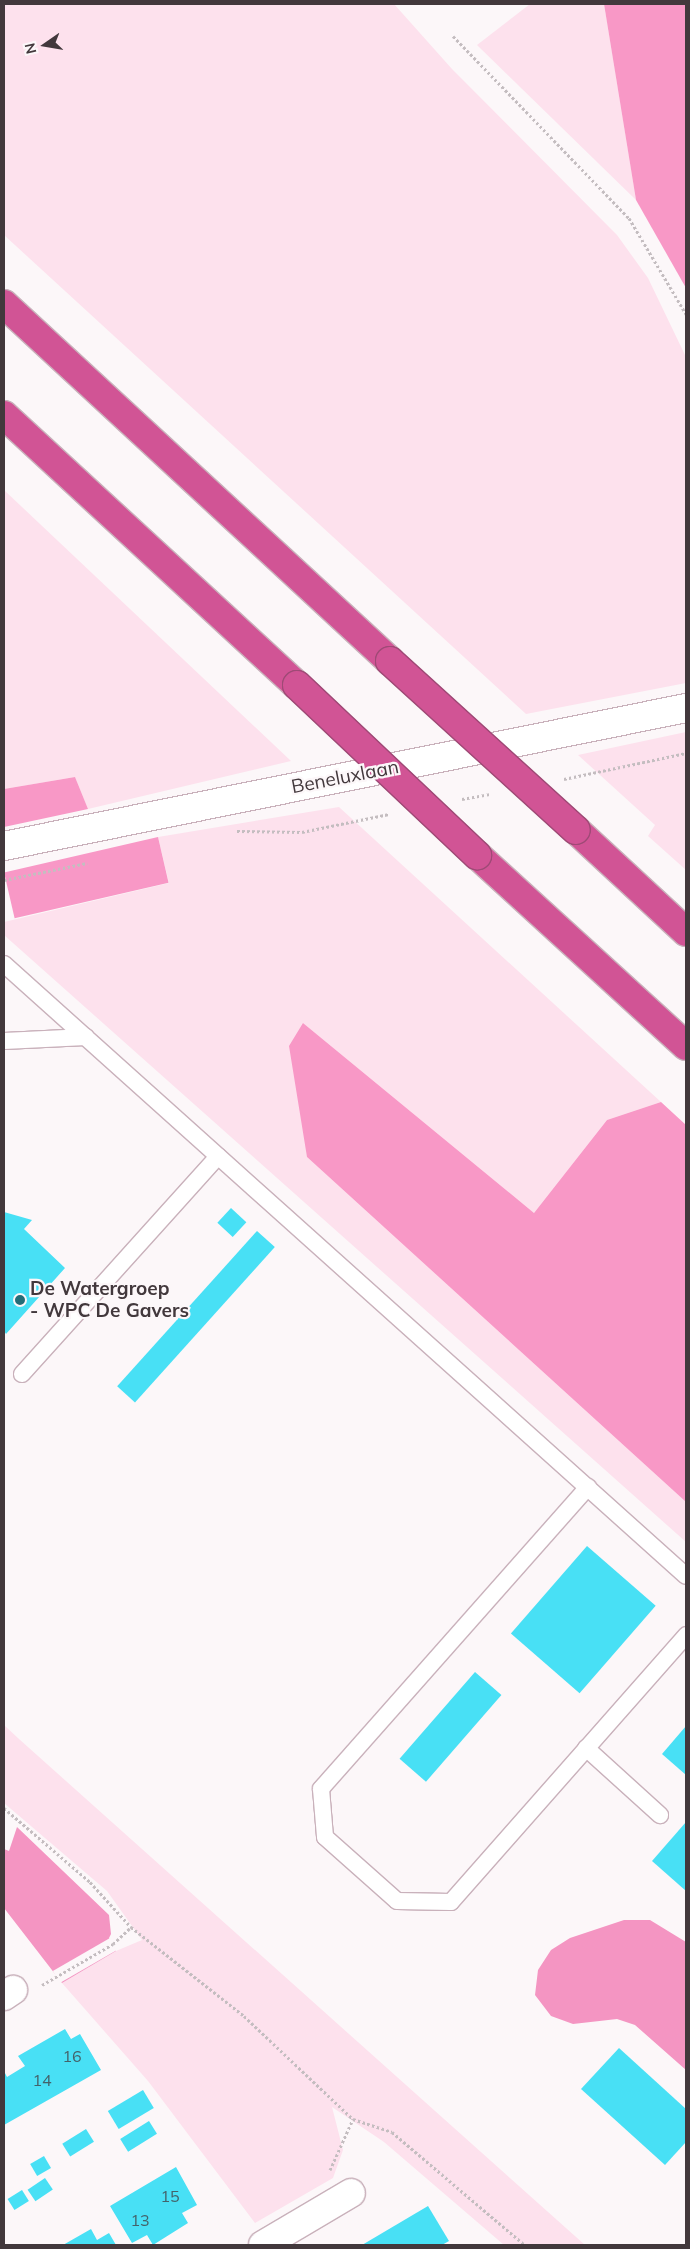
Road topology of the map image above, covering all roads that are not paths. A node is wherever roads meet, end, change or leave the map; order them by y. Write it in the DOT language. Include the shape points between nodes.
graph roads {
  1 [pos="4,304"];
  2 [pos="4,415"];
  3 [pos="686,708"];
  4 [pos="4,846"];
  5 [pos="686,932"];
  6 [pos="4,964"];
  7 [pos="86,1037"];
  8 [pos="4,1041"];
  9 [pos="686,1046"];
  10 [pos="218,1156"];
  11 [pos="22,1374"];
  12 [pos="588,1487"];
  13 [pos="686,1576"];
  14 [pos="686,1635"];
  15 [pos="586,1748"];
  16 [pos="660,1814"];
  17 [pos="351,2193"];
  18 [pos="263,2245"];
  1 -- 5 [label="highway, bridge"];
  2 -- 9 [label="highway, bridge"];
  3 -- 4 [label="street, Beneluxlaan"];
  6 -- 7 [label="lane"];
  7 -- 8 [label="lane"];
  7 -- 10 [label="lane"];
  10 -- 11 [label="lane"];
  10 -- 12 [label="lane"];
  12 -- 13 [label="lane"];
  12 -- 15 [label="lane" via="321,1789 325,1837 397,1901 451,1902"];
  14 -- 15 [label="lane"];
  15 -- 16 [label="lane"];
  17 -- 18 [label="street"];
}
